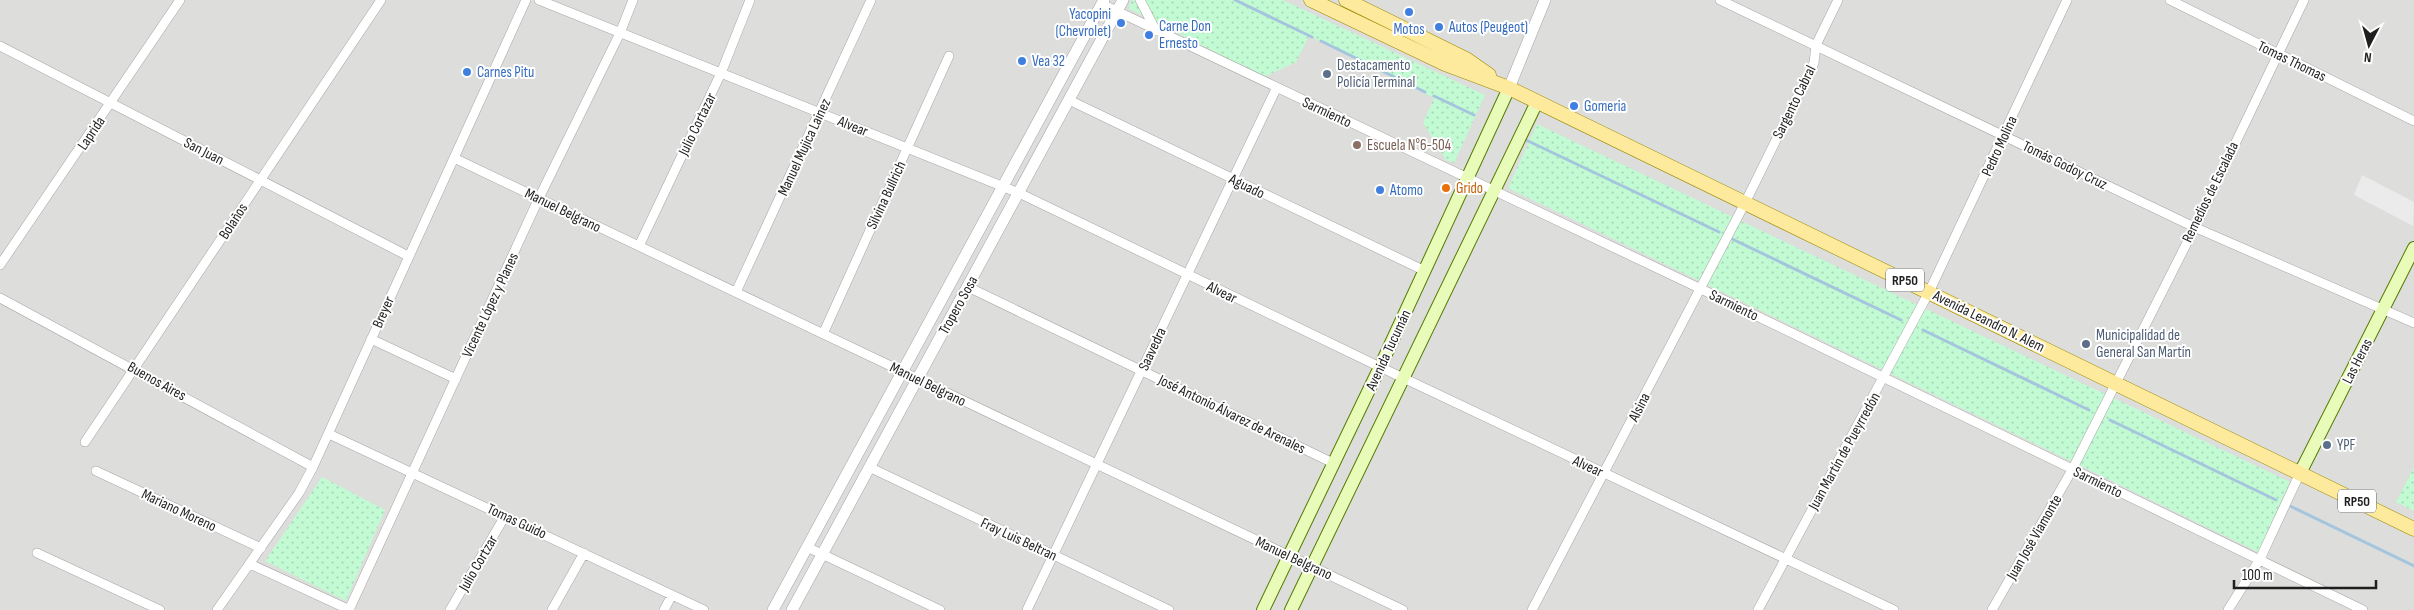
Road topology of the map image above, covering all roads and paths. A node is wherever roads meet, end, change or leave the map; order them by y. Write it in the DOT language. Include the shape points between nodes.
graph roads {
  1 [pos="180,0"];
  2 [pos="381,0"];
  3 [pos="526,0"];
  4 [pos="539,0"];
  5 [pos="633,0"];
  6 [pos="750,0"];
  7 [pos="871,0"];
  8 [pos="1123,0"];
  9 [pos="1140,0"];
  10 [pos="1312,0"];
  11 [pos="1346,0"];
  12 [pos="1720,0"];
  13 [pos="1838,0"];
  14 [pos="2068,0"];
  15 [pos="2170,0"];
  16 [pos="2304,0"];
  17 [pos="1103,2"];
  18 [pos="1545,2"];
  19 [pos="1117,12"];
  20 [pos="1156,31"];
  21 [pos="620,33"];
  22 [pos="1816,45"];
  23 [pos="0,46"];
  24 [pos="2278,54"];
  25 [pos="949,56"];
  26 [pos="721,73"];
  27 [pos="1509,88"];
  28 [pos="1276,89"];
  29 [pos="1069,100"];
  30 [pos="1537,102"];
  31 [pos="111,104"];
  32 [pos="820,113"];
  33 [pos="2414,121"];
  34 [pos="2004,136"];
  35 [pos="907,148"];
  36 [pos="454,158"];
  37 [pos="1233,179"];
  38 [pos="1468,179"];
  39 [pos="260,180"];
  40 [pos="1002,186"];
  41 [pos="1494,191"];
  42 [pos="1019,193"];
  43 [pos="539,198"];
  44 [pos="1745,203"];
  45 [pos="2194,227"];
  46 [pos="639,246"];
  47 [pos="2414,248"];
  48 [pos="408,256"];
  49 [pos="0,265"];
  50 [pos="1425,271"];
  51 [pos="1187,275"];
  52 [pos="968,287"];
  53 [pos="1699,288"];
  54 [pos="736,292"];
  55 [pos="1929,292"];
  56 [pos="0,298"];
  57 [pos="2384,310"];
  58 [pos="2414,323"];
  59 [pos="823,334"];
  60 [pos="371,339"];
  61 [pos="1380,367"];
  62 [pos="134,369"];
  63 [pos="1142,370"];
  64 [pos="903,372"];
  65 [pos="1404,378"];
  66 [pos="1883,378"];
  67 [pos="456,379"];
  68 [pos="918,379"];
  69 [pos="2116,384"];
  70 [pos="329,434"];
  71 [pos="85,442"];
  72 [pos="1333,463"];
  73 [pos="1096,465"];
  74 [pos="313,467"];
  75 [pos="869,468"];
  76 [pos="2072,470"];
  77 [pos="96,471"];
  78 [pos="413,473"];
  79 [pos="2300,473"];
  80 [pos="1604,474"];
  81 [pos="505,516"];
  82 [pos="2414,529"];
  83 [pos="808,546"];
  84 [pos="262,548"];
  85 [pos="37,553"];
  86 [pos="584,553"];
  87 [pos="822,554"];
  88 [pos="1053,555"];
  89 [pos="1289,556"];
  90 [pos="1785,559"];
  91 [pos="2260,560"];
  92 [pos="250,564"];
  93 [pos="1312,567"];
  94 [pos="672,595"];
  95 [pos="160,610"];
  96 [pos="217,610"];
  97 [pos="350,610"];
  98 [pos="450,610"];
  99 [pos="552,610"];
  100 [pos="664,610"];
  101 [pos="704,610"];
  102 [pos="773,610"];
  103 [pos="792,610"];
  104 [pos="940,610"];
  105 [pos="1027,610"];
  106 [pos="1169,610"];
  107 [pos="1263,610"];
  108 [pos="1291,610"];
  109 [pos="1403,610"];
  110 [pos="1532,610"];
  111 [pos="1758,610"];
  112 [pos="1894,610"];
  113 [pos="1992,610"];
  114 [pos="2228,610"];
  115 [pos="2363,610"];
  1 -- 31 [label="street, Laprida"];
  2 -- 39 [label="street, Bolaños"];
  3 -- 36 [label="street, Breyer"];
  4 -- 21 [label="street, Alvear"];
  5 -- 21 [label="street, Vicente López y Planes"];
  6 -- 26 [label="street, Julio Cortazar"];
  7 -- 32 [label="street, Manuel Mujica Lainez"];
  8 -- 19 [label="street, Tropero Sosa"];
  9 -- 20 [label="street"];
  10 -- 27 [label="main road, Avenida Leandro N. Alem / RP50" via="1444,64"];
  11 -- 27 [label="main road, Avenida Leandro N. Alem / RP50" via="1466,60"];
  12 -- 22 [label="street, Tomás Godoy Cruz"];
  13 -- 22 [label="street, Sargento Cabral"];
  14 -- 34 [label="street, Pedro Molina"];
  15 -- 24 [label="street, Tomas Thomas"];
  16 -- 24 [label="street, Remedios de Escalada"];
  17 -- 19 [label="street, Sarmiento"];
  17 -- 40 [label="street, Tropero Sosa"];
  18 -- 27 [label="street"];
  19 -- 20 [label="street, Sarmiento"];
  19 -- 29 [label="street, Tropero Sosa"];
  20 -- 28 [label="street, Sarmiento"];
  21 -- 26 [label="street, Alvear"];
  21 -- 43 [label="street, Vicente López y Planes"];
  22 -- 34 [label="street, Tomás Godoy Cruz"];
  22 -- 44 [label="street, Sargento Cabral" via="1814,63"];
  23 -- 31 [label="street, San Juan"];
  24 -- 33 [label="street, Tomas Thomas"];
  24 -- 45 [label="street, Remedios de Escalada"];
  25 -- 35 [label="street, Silvina Bullrich"];
  26 -- 32 [label="street, Alvear"];
  26 -- 46 [label="street, Julio Cortazar"];
  27 -- 30 [label="main road, Avenida Leandro N. Alem / RP50"];
  27 -- 38 [label="main road, Avenida Tucumán"];
  28 -- 37 [label="street, Saavedra"];
  28 -- 38 [label="street, Sarmiento"];
  29 -- 37 [label="street, Aguado"];
  29 -- 42 [label="street, Tropero Sosa"];
  30 -- 41 [label="main road, Avenida Tucumán"];
  30 -- 44 [label="main road, Avenida Leandro N. Alem / RP50"];
  31 -- 39 [label="street, San Juan"];
  31 -- 49 [label="street, Laprida"];
  32 -- 35 [label="street, Alvear"];
  32 -- 54 [label="street, Manuel Mujica Lainez"];
  34 -- 45 [label="street, Tomás Godoy Cruz"];
  34 -- 55 [label="street, Pedro Molina"];
  35 -- 40 [label="street, Alvear"];
  35 -- 59 [label="street, Silvina Bullrich"];
  36 -- 43 [label="street, Manuel Belgrano"];
  36 -- 48 [label="street, Breyer"];
  37 -- 50 [label="street, Aguado"];
  37 -- 51 [label="street, Saavedra"];
  38 -- 41 [label="street, Sarmiento"];
  38 -- 50 [label="main road, Avenida Tucumán"];
  39 -- 48 [label="street, San Juan"];
  39 -- 62 [label="street, Bolaños"];
  40 -- 42 [label="street, Alvear"];
  40 -- 64 [label="street, Tropero Sosa"];
  41 -- 53 [label="street, Sarmiento"];
  41 -- 65 [label="main road, Avenida Tucumán"];
  42 -- 51 [label="street, Alvear"];
  42 -- 52 [label="street, Tropero Sosa"];
  43 -- 46 [label="street, Manuel Belgrano"];
  43 -- 67 [label="street, Vicente López y Planes"];
  44 -- 53 [label="street, Alsina"];
  44 -- 55 [label="main road, Avenida Leandro N. Alem / RP50"];
  45 -- 57 [label="street, Tomás Godoy Cruz"];
  45 -- 69 [label="street, Remedios de Escalada"];
  46 -- 54 [label="street, Manuel Belgrano"];
  47 -- 57 [label="main road, Las Heras"];
  48 -- 60 [label="street, Breyer"];
  50 -- 61 [label="main road, Avenida Tucumán"];
  51 -- 61 [label="street, Alvear"];
  51 -- 63 [label="street, Saavedra"];
  52 -- 63 [label="street, José Antonio Álvarez de Arenales"];
  52 -- 68 [label="street, Tropero Sosa"];
  53 -- 66 [label="street, Sarmiento"];
  53 -- 80 [label="street, Alsina"];
  54 -- 59 [label="street, Manuel Belgrano"];
  55 -- 66 [label="street, Juan Martín de Pueyrredón"];
  55 -- 69 [label="main road, Avenida Leandro N. Alem / RP50"];
  56 -- 62 [label="street, Buenos Aires"];
  57 -- 58 [label="street, Tomás Godoy Cruz"];
  57 -- 79 [label="main road, Las Heras"];
  59 -- 64 [label="street, Manuel Belgrano"];
  60 -- 67 [label="street"];
  60 -- 70 [label="street, Breyer"];
  61 -- 65 [label="street, Alvear"];
  61 -- 72 [label="main road, Avenida Tucumán"];
  62 -- 71 [label="street, Bolaños"];
  62 -- 74 [label="street, Buenos Aires"];
  63 -- 72 [label="street, José Antonio Álvarez de Arenales"];
  63 -- 73 [label="street, Saavedra"];
  64 -- 68 [label="street, Manuel Belgrano"];
  64 -- 83 [label="street, Tropero Sosa"];
  65 -- 80 [label="street, Alvear"];
  65 -- 93 [label="main road, Avenida Tucumán"];
  66 -- 76 [label="street, Sarmiento"];
  66 -- 90 [label="street, Juan Martín de Pueyrredón"];
  67 -- 78 [label="street, Vicente López y Planes"];
  68 -- 73 [label="street, Manuel Belgrano"];
  68 -- 75 [label="street, Tropero Sosa"];
  69 -- 76 [label="street, Juan José Viamonte"];
  69 -- 79 [label="main road, Avenida Leandro N. Alem / RP50"];
  70 -- 74 [label="street, Breyer"];
  70 -- 78 [label="street, Tomas Guido"];
  72 -- 89 [label="main road, Avenida Tucumán"];
  73 -- 88 [label="street, Saavedra"];
  73 -- 89 [label="street, Manuel Belgrano"];
  74 -- 84 [label="street, Breyer"];
  75 -- 87 [label="street, Tropero Sosa"];
  75 -- 88 [label="street, Fray Luis Beltran"];
  76 -- 91 [label="street, Sarmiento"];
  76 -- 113 [label="street, Juan José Viamonte"];
  77 -- 84 [label="street, Mariano Moreno"];
  78 -- 81 [label="street, Tomas Guido"];
  78 -- 97 [label="street, Vicente López y Planes"];
  79 -- 82 [label="main road, Avenida Leandro N. Alem / RP50"];
  79 -- 91 [label="street"];
  80 -- 90 [label="street, Alvear"];
  80 -- 110 [label="street, Alsina"];
  81 -- 86 [label="street, Tomas Guido"];
  81 -- 98 [label="street, Julio Cortzar"];
  83 -- 87 [label="street"];
  83 -- 102 [label="street, Tropero Sosa"];
  84 -- 92 [label="street, Breyer"];
  85 -- 95 [label="street"];
  86 -- 94 [label="street, Tomas Guido"];
  86 -- 99 [label="street"];
  87 -- 103 [label="street, Tropero Sosa"];
  87 -- 104 [label="street"];
  88 -- 105 [label="street, Saavedra"];
  88 -- 106 [label="street, Fray Luis Beltran"];
  89 -- 93 [label="street, Manuel Belgrano"];
  89 -- 107 [label="main road, Avenida Tucumán"];
  90 -- 111 [label="street, Juan Martín de Pueyrredón"];
  90 -- 112 [label="street, Alvear"];
  91 -- 114 [label="street"];
  91 -- 115 [label="street, Sarmiento"];
  92 -- 96 [label="street, Breyer"];
  92 -- 97 [label="street"];
  93 -- 108 [label="main road, Avenida Tucumán"];
  93 -- 109 [label="street, Manuel Belgrano"];
  94 -- 100 [label="street"];
  94 -- 101 [label="street, Tomas Guido"];
}
